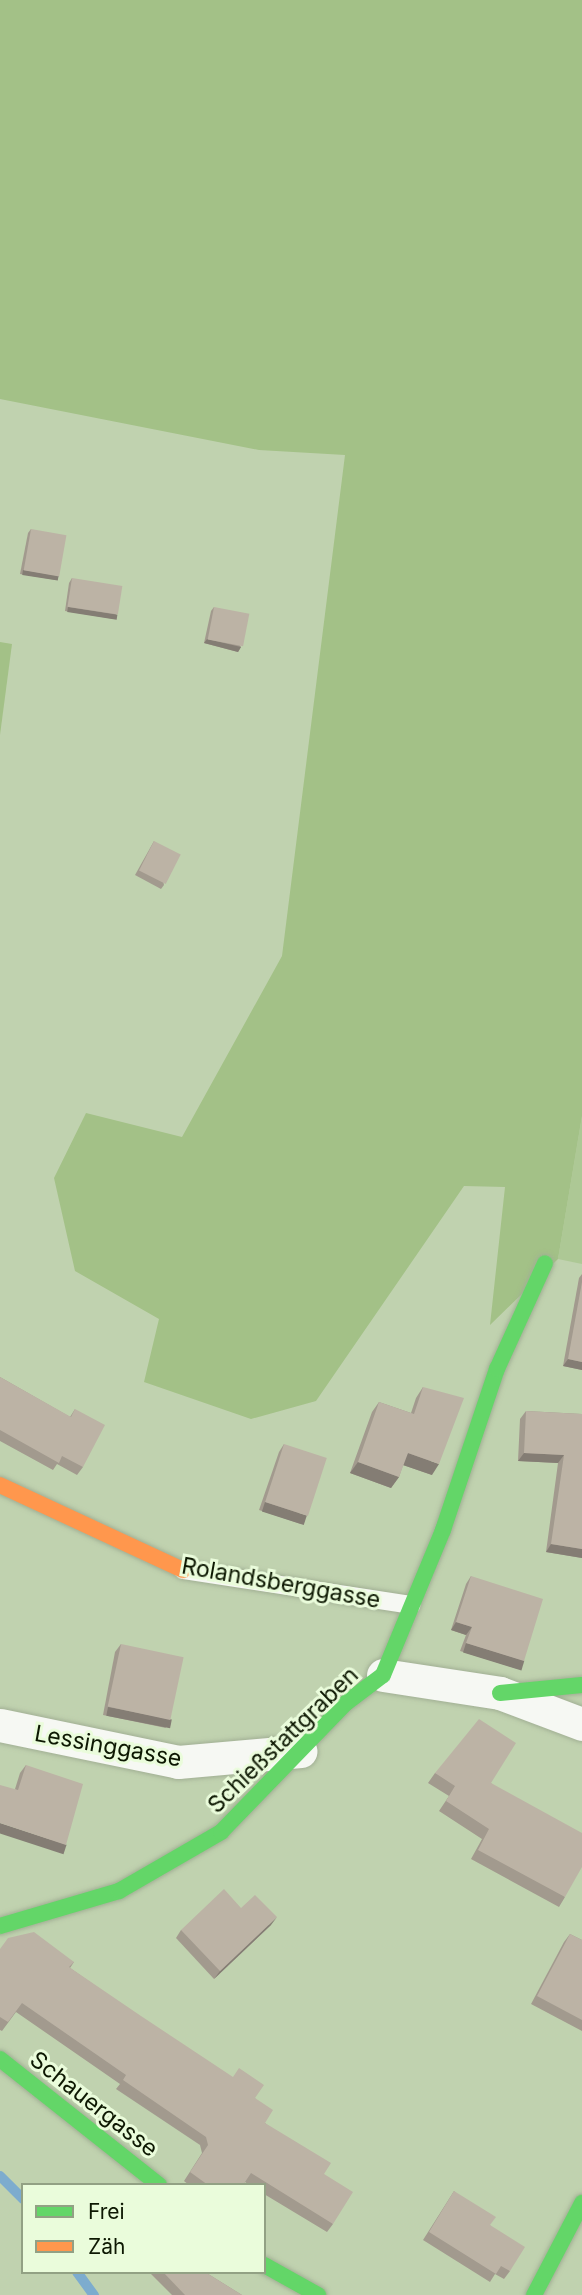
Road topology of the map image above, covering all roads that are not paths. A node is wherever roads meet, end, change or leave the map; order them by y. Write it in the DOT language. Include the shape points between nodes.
graph roads {
  1 [pos="545,1263"];
  2 [pos="0,1485"];
  3 [pos="183,1570"];
  4 [pos="411,1605"];
  5 [pos="383,1675"];
  6 [pos="582,1685"];
  7 [pos="500,1693"];
  8 [pos="582,1724"];
  9 [pos="0,1725"];
  10 [pos="301,1751"];
  11 [pos="0,1926"];
  12 [pos="0,2059"];
  13 [pos="156,2183"];
  14 [pos="582,2203"];
  15 [pos="266,2266"];
  16 [pos="318,2295"];
  17 [pos="534,2295"];
  1 -- 4 [label="street, Schießstattgraben" via="496,1368"];
  2 -- 3 [label="street, Rolandsberggasse"];
  3 -- 4 [label="lane, Rolandsberggasse"];
  4 -- 5 [label="street, Schießstattgraben"];
  5 -- 7 [label="street"];
  5 -- 10 [label="street, Schießstattgraben"];
  6 -- 7 [label="street"];
  7 -- 8 [label="street"];
  9 -- 10 [label="street, Lessinggasse" via="178,1762"];
  10 -- 11 [label="street, Schießstattgraben" via="221,1832 119,1891"];
  12 -- 13 [label="street, Schauergasse"];
  14 -- 17 [label="street"];
  15 -- 16 [label="street"];
}
